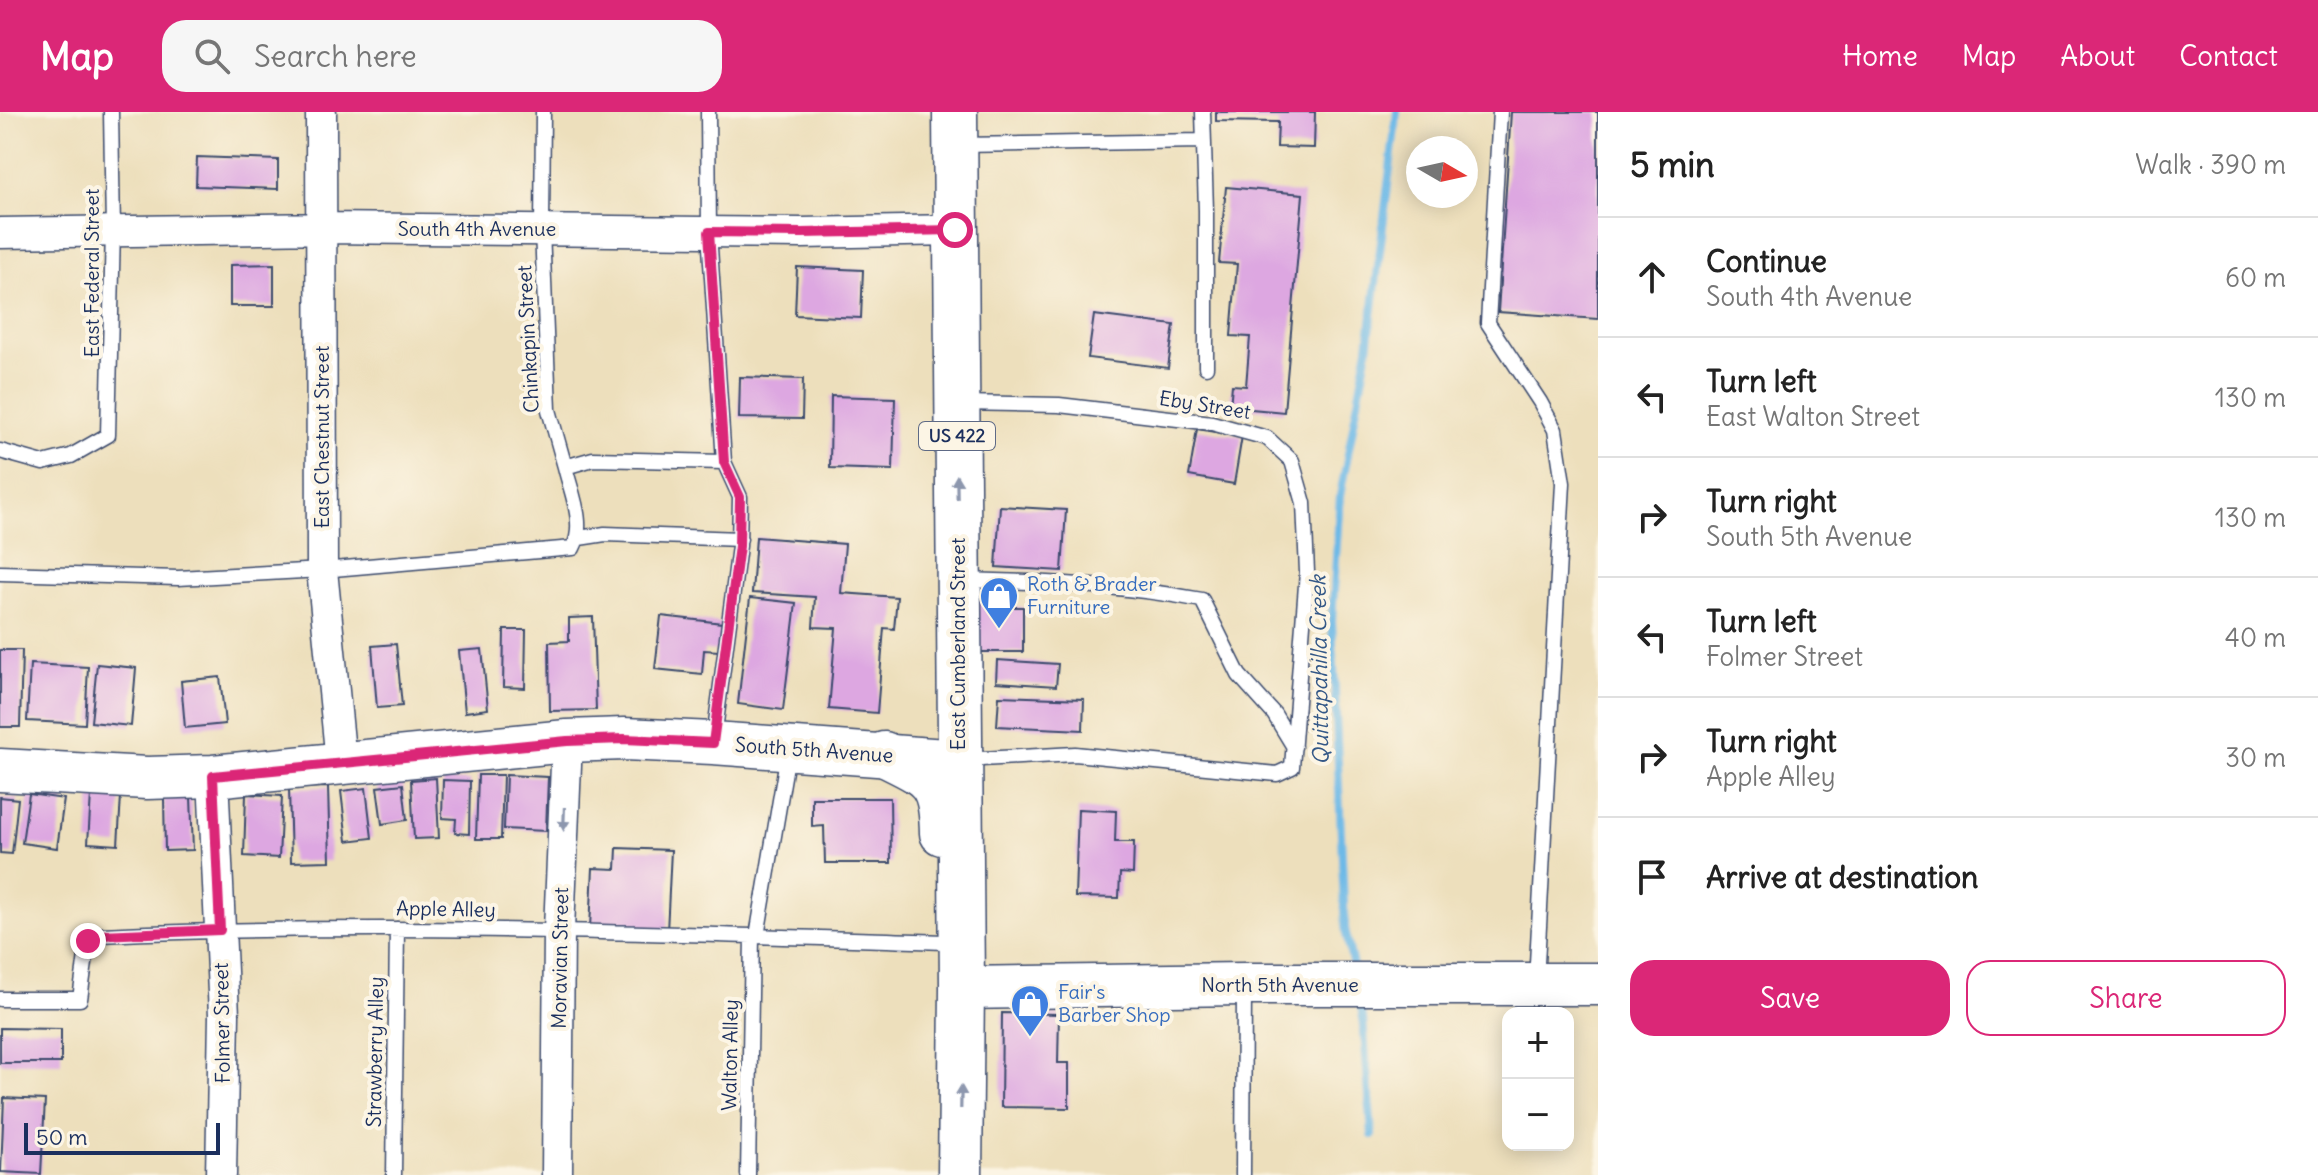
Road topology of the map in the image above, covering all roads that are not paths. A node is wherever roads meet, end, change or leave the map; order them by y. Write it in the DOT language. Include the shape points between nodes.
graph roads {
  1 [pos="111,112"];
  2 [pos="321,112"];
  3 [pos="543,112"];
  4 [pos="708,112"];
  5 [pos="1203,112"];
  6 [pos="1500,112"];
  7 [pos="955,128"];
  8 [pos="1202,141"];
  9 [pos="322,228"];
  10 [pos="542,229"];
  11 [pos="113,230"];
  12 [pos="955,230"];
  13 [pos="709,232"];
  14 [pos="0,233"];
  15 [pos="1206,367"];
  16 [pos="956,403"];
  17 [pos="0,451"];
  18 [pos="724,462"];
  19 [pos="565,467"];
  20 [pos="579,538"];
  21 [pos="740,539"];
  22 [pos="322,570"];
  23 [pos="0,573"];
  24 [pos="958,580"];
  25 [pos="567,741"];
  26 [pos="713,743"];
  27 [pos="788,748"];
  28 [pos="1295,748"];
  29 [pos="884,754"];
  30 [pos="959,761"];
  31 [pos="341,762"];
  32 [pos="0,770"];
  33 [pos="213,776"];
  34 [pos="397,929"];
  35 [pos="220,930"];
  36 [pos="559,930"];
  37 [pos="754,936"];
  38 [pos="943,942"];
  39 [pos="1244,984"];
  40 [pos="1536,984"];
  41 [pos="1598,984"];
  42 [pos="962,988"];
  43 [pos="0,999"];
  44 [pos="221,1175"];
  45 [pos="394,1175"];
  46 [pos="557,1175"];
  47 [pos="748,1175"];
  48 [pos="960,1175"];
  49 [pos="1243,1175"];
  1 -- 11 [label="lane, East Federal Street"];
  2 -- 9 [label="street, East Chestnut Street"];
  3 -- 10 [label="lane, Chinkapin Street"];
  4 -- 13 [label="lane"];
  5 -- 8 [label="lane"];
  6 -- 40 [label="lane" via="1488,323 1555,430 1563,483"];
  7 -- 8 [label="lane"];
  7 -- 12 [label="highway, East Cumberland Street / US 422"];
  8 -- 15 [label="lane"];
  9 -- 10 [label="street, South 4th Avenue"];
  9 -- 11 [label="street, South 4th Avenue"];
  9 -- 22 [label="street, East Chestnut Street"];
  10 -- 13 [label="street, South 4th Avenue"];
  10 -- 19 [label="lane, Chinkapin Street" via="549,410"];
  11 -- 14 [label="street, South 4th Avenue"];
  11 -- 17 [label="lane, East Federal Street" via="108,435 71,456 43,463"];
  12 -- 13 [label="street, South 4th Avenue"];
  12 -- 16 [label="highway, East Cumberland Street / US 422"];
  13 -- 18 [label="lane"];
  24 -- 16 [label="highway, East Cumberland Street / US 422, one-way"];
  16 -- 28 [label="lane, Eby Street" via="1059,405 1212,423 1267,438 1292,461 1304,503 1307,572"];
  18 -- 19 [label="lane" via="593,459"];
  18 -- 21 [label="lane" via="740,497"];
  19 -- 20 [label="lane, Chinkapin Street"];
  20 -- 21 [label="lane" via="605,534"];
  20 -- 22 [label="lane" via="573,548"];
  21 -- 26 [label="lane"];
  22 -- 23 [label="lane" via="178,578"];
  22 -- 31 [label="street, East Chestnut Street"];
  24 -- 28 [label="lane" via="1157,591 1202,600 1239,675 1274,714"];
  24 -- 30 [label="highway, East Cumberland Street / US 422"];
  25 -- 26 [label="main road, South 5th Avenue"];
  25 -- 31 [label="main road, South 5th Avenue"];
  25 -- 36 [label="street, Moravian Street, one-way"];
  26 -- 27 [label="main road, South 5th Avenue"];
  27 -- 29 [label="main road, South 5th Avenue"];
  27 -- 37 [label="lane, Walton Alley"];
  28 -- 30 [label="lane" via="1292,767 1277,774 1075,754"];
  29 -- 30 [label="main road, South 5th Avenue"];
  29 -- 38 [label="highway" via="919,771 934,784 942,804"];
  30 -- 42 [label="highway, East Cumberland Street / US 422"];
  31 -- 33 [label="main road, South 5th Avenue"];
  32 -- 33 [label="main road, South 5th Avenue"];
  33 -- 35 [label="street, Folmer Street"];
  34 -- 35 [label="lane, Apple Alley"];
  34 -- 36 [label="lane, Apple Alley"];
  34 -- 45 [label="lane, Strawberry Alley"];
  35 -- 43 [label="lane, Apple Alley" via="101,935 88,941 80,999"];
  35 -- 44 [label="street, Folmer Street"];
  36 -- 37 [label="lane, Apple Alley"];
  36 -- 46 [label="street, Moravian Street"];
  37 -- 38 [label="lane, Apple Alley"];
  37 -- 47 [label="lane, Walton Alley"];
  38 -- 42 [label="highway" via="943,960"];
  39 -- 40 [label="main road, North 5th Avenue"];
  39 -- 42 [label="main road, North 5th Avenue"];
  39 -- 49 [label="lane"];
  40 -- 41 [label="main road, North 5th Avenue"];
  48 -- 42 [label="highway, East Cumberland Street / US 422, one-way"];
}
